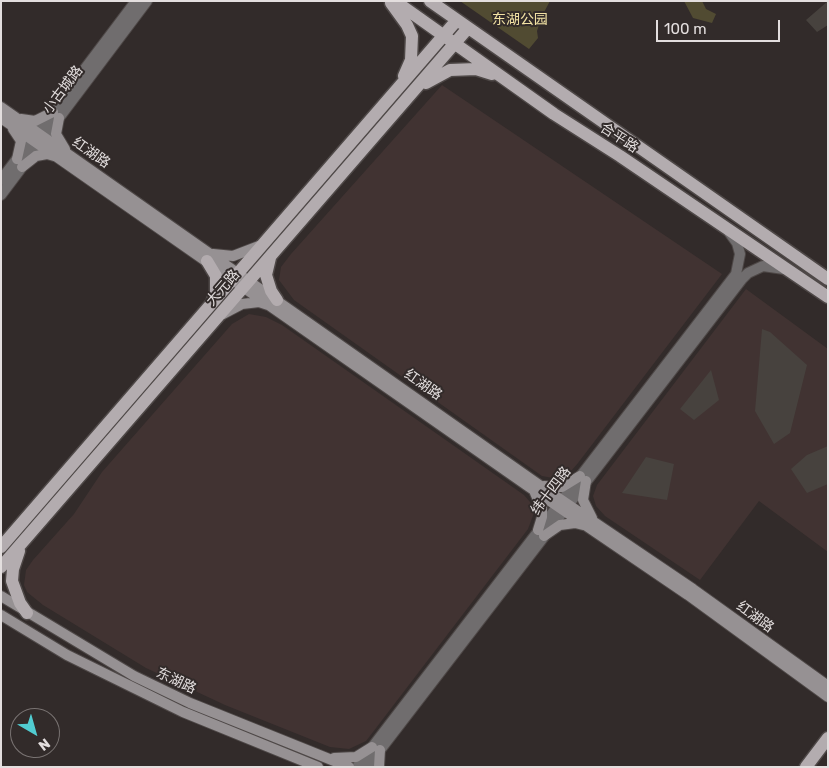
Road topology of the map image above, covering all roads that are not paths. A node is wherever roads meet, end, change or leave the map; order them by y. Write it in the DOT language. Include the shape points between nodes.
graph roads {
  1 [pos="136,1"];
  2 [pos="147,1"];
  3 [pos="390,1"];
  4 [pos="395,1"];
  5 [pos="430,1"];
  6 [pos="462,24"];
  7 [pos="444,35"];
  8 [pos="455,43"];
  9 [pos="507,80"];
  10 [pos="405,91"];
  11 [pos="1,107"];
  12 [pos="56,115"];
  13 [pos="7,118"];
  14 [pos="38,138"];
  15 [pos="72,157"];
  16 [pos="60,159"];
  17 [pos="20,163"];
  18 [pos="1,180"];
  19 [pos="1,195"];
  20 [pos="725,227"];
  21 [pos="266,242"];
  22 [pos="273,254"];
  23 [pos="207,256"];
  24 [pos="788,270"];
  25 [pos="828,279"];
  26 [pos="241,280"];
  27 [pos="828,297"];
  28 [pos="275,303"];
  29 [pos="208,308"];
  30 [pos="216,319"];
  31 [pos="583,478"];
  32 [pos="533,485"];
  33 [pos="563,505"];
  34 [pos="588,526"];
  35 [pos="599,526"];
  36 [pos="13,533"];
  37 [pos="541,533"];
  38 [pos="1,542"];
  39 [pos="23,542"];
  40 [pos="1,547"];
  41 [pos="1,567"];
  42 [pos="1,596"];
  43 [pos="28,613"];
  44 [pos="1,615"];
  45 [pos="1,621"];
  46 [pos="19,626"];
  47 [pos="828,686"];
  48 [pos="828,697"];
  49 [pos="828,738"];
  50 [pos="376,748"];
  51 [pos="326,757"];
  52 [pos="315,766"];
  53 [pos="349,767"];
  54 [pos="357,767"];
  55 [pos="367,767"];
  56 [pos="379,767"];
  57 [pos="806,767"];
  1 -- 12 [label="street, 小古城路"];
  2 -- 12 [label="street, 小古城路"];
  3 -- 10 [label="main road" via="412,36"];
  4 -- 7 [label="main road, 合平路"];
  5 -- 6 [label="main road, 合平路"];
  6 -- 7 [label="main road, 大元路"];
  6 -- 8 [label="main road, 大元路"];
  6 -- 25 [label="main road, 合平路"];
  7 -- 8 [label="main road, 合平路"];
  7 -- 10 [label="main road, 大元路"];
  8 -- 9 [label="main road, 合平路"];
  8 -- 10 [label="main road, 大元路"];
  9 -- 10 [label="main road" via="476,69 450,70"];
  9 -- 20 [label="main road, 合平路"];
  10 -- 21 [label="main road, 大元路"];
  10 -- 22 [label="main road, 大元路"];
  11 -- 13 [label="main road, 红湖路"];
  12 -- 13 [label="main road" via="35,121"];
  12 -- 14 [label="street, 小古城路"];
  12 -- 15 [label="main road" via="58,139"];
  13 -- 14 [label="main road, 红湖路"];
  13 -- 17 [label="main road" via="21,141"];
  14 -- 15 [label="main road, 红湖路"];
  14 -- 16 [label="main road, 红湖路"];
  14 -- 17 [label="street, 小古城路"];
  15 -- 23 [label="main road, 红湖路"];
  16 -- 17 [label="main road" via="41,155"];
  16 -- 23 [label="main road, 红湖路"];
  17 -- 18 [label="street, 小古城路"];
  17 -- 19 [label="street, 小古城路"];
  20 -- 24 [label="main road, 合平路"];
  20 -- 31 [label="street, 纬十四路" via="740,254 736,274"];
  21 -- 23 [label="main road" via="233,256"];
  21 -- 26 [label="main road, 大元路"];
  22 -- 26 [label="main road, 大元路"];
  22 -- 28 [label="main road" via="266,276"];
  23 -- 26 [label="main road, 红湖路"];
  23 -- 29 [label="main road" via="217,283"];
  24 -- 27 [label="main road, 合平路"];
  24 -- 31 [label="street, 纬十四路" via="763,266 748,272"];
  26 -- 28 [label="main road, 红湖路"];
  26 -- 29 [label="main road, 大元路"];
  26 -- 30 [label="main road, 大元路"];
  28 -- 30 [label="main road" via="242,304"];
  28 -- 32 [label="main road, 红湖路"];
  29 -- 36 [label="main road, 大元路"];
  30 -- 39 [label="main road, 大元路"];
  31 -- 32 [label="main road" via="562,487"];
  31 -- 33 [label="street, 纬十四路"];
  31 -- 35 [label="main road" via="585,506"];
  32 -- 33 [label="main road, 红湖路"];
  32 -- 37 [label="main road" via="542,509"];
  33 -- 34 [label="main road, 红湖路"];
  33 -- 35 [label="main road, 红湖路"];
  33 -- 37 [label="street, 纬十四路"];
  34 -- 37 [label="main road" via="567,523"];
  34 -- 48 [label="main road, 红湖路"];
  35 -- 47 [label="main road, 红湖路"];
  36 -- 38 [label="main road"];
  36 -- 40 [label="main road, 大元路"];
  37 -- 50 [label="street, 纬十四路"];
  39 -- 41 [label="main road, 大元路"];
  39 -- 43 [label="main road" via="13,568 12,581 20,603"];
  42 -- 43 [label="main road, 东湖路"];
  43 -- 46 [label="main road" via="17,618"];
  43 -- 51 [label="main road, 东湖路" via="142,680 190,703"];
  44 -- 46 [label="main road, 东湖路"];
  45 -- 46 [label="main road"];
  46 -- 52 [label="main road, 东湖路" via="67,655 183,712"];
  49 -- 57 [label="main road"];
  50 -- 51 [label="main road" via="356,757"];
  50 -- 54 [label="street, 纬十四路"];
  50 -- 55 [label="street, 纬十四路"];
  50 -- 56 [label="main road"];
  51 -- 53 [label="main road, 东湖路"];
}
